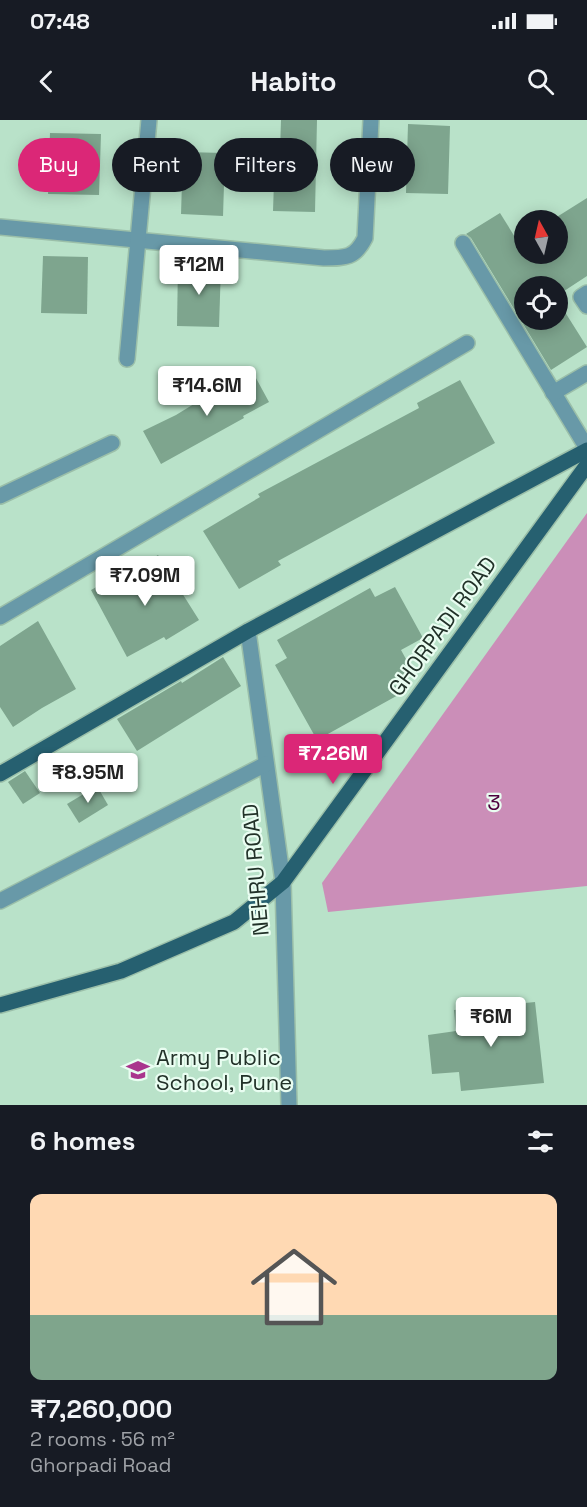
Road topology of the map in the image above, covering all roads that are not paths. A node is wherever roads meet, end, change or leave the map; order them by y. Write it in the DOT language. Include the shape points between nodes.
graph roads {
  1 [pos="149,120"];
  2 [pos="371,120"];
  3 [pos="0,227"];
  4 [pos="139,239"];
  5 [pos="463,243"];
  6 [pos="587,293"];
  7 [pos="587,306"];
  8 [pos="467,343"];
  9 [pos="126,359"];
  10 [pos="587,373"];
  11 [pos="554,393"];
  12 [pos="112,443"];
  13 [pos="587,449"];
  14 [pos="587,465"];
  15 [pos="0,495"];
  16 [pos="0,617"];
  17 [pos="248,631"];
  18 [pos="266,764"];
  19 [pos="0,774"];
  20 [pos="283,882"];
  21 [pos="0,901"];
  22 [pos="0,1005"];
  23 [pos="289,1105"];
  1 -- 4 [label="street"];
  2 -- 4 [label="street" via="365,238 359,250 344,258"];
  3 -- 4 [label="street"];
  4 -- 9 [label="street"];
  5 -- 11 [label="street"];
  6 -- 7 [label="street" via="581,297"];
  8 -- 16 [label="street"];
  10 -- 11 [label="street"];
  11 -- 13 [label="street"];
  12 -- 15 [label="street"];
  13 -- 17 [label="main road"];
  14 -- 20 [label="main road, GHORPADI ROAD"];
  17 -- 18 [label="street, NEHRU ROAD"];
  17 -- 19 [label="main road"];
  18 -- 20 [label="street, NEHRU ROAD"];
  18 -- 21 [label="street"];
  20 -- 22 [label="main road, GHORPADI ROAD" via="234,922 121,971"];
  20 -- 23 [label="street, NEHRU ROAD"];
}
